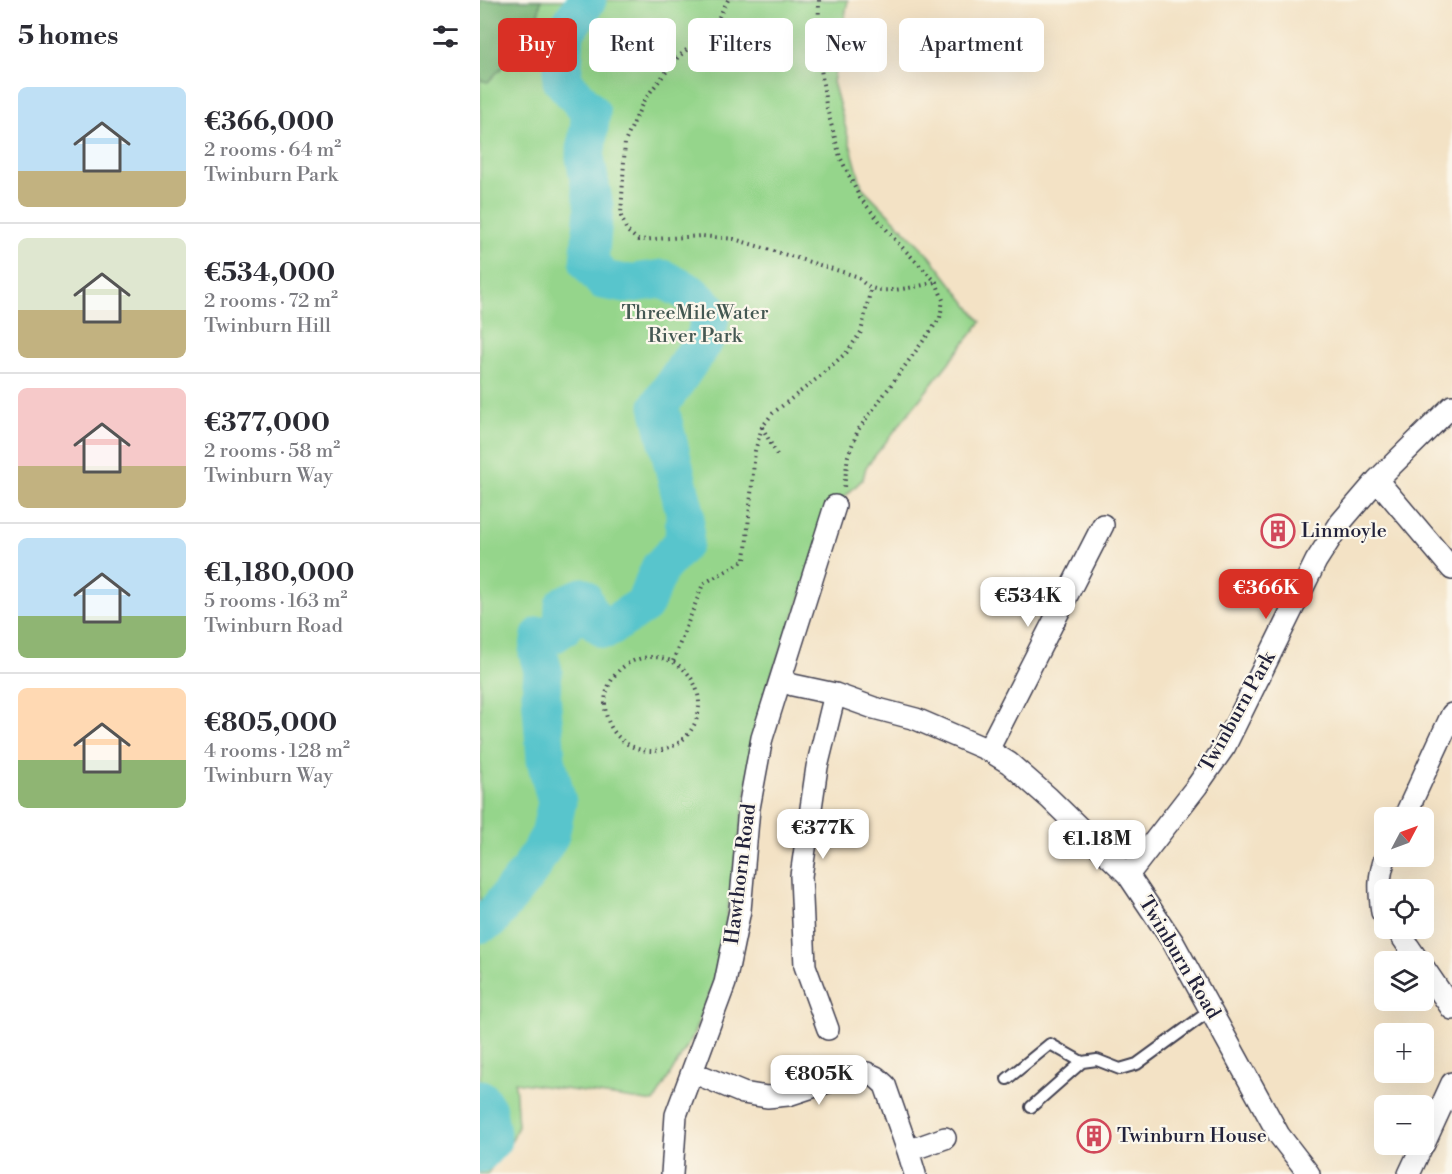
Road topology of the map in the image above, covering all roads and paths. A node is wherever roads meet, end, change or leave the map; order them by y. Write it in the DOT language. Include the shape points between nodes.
graph roads {
  1 [pos="728,0"];
  2 [pos="819,0"];
  3 [pos="936,282"];
  4 [pos="871,288"];
  5 [pos="1452,406"];
  6 [pos="762,427"];
  7 [pos="777,455"];
  8 [pos="1377,480"];
  9 [pos="835,506"];
  10 [pos="1103,525"];
  11 [pos="1452,569"];
  12 [pos="673,661"];
  13 [pos="781,680"];
  14 [pos="835,694"];
  15 [pos="1452,714"];
  16 [pos="988,750"];
  17 [pos="1409,807"];
  18 [pos="1128,874"];
  19 [pos="1434,983"];
  20 [pos="1452,1009"];
  21 [pos="1211,1010"];
  22 [pos="828,1029"];
  23 [pos="1082,1062"];
  24 [pos="692,1072"];
  25 [pos="1007,1079"];
  26 [pos="1452,1083"];
  27 [pos="1031,1107"];
  28 [pos="1434,1121"];
  29 [pos="945,1138"];
  30 [pos="908,1151"];
  31 [pos="1418,1155"];
  32 [pos="672,1174"];
  33 [pos="915,1174"];
  34 [pos="1309,1174"];
  35 [pos="1409,1174"];
  1 -- 4 [label="path" via="713,28 678,57 644,100 626,142 621,216 627,231 638,240 702,236 734,239 856,276"];
  2 -- 3 [label="path" via="818,46 826,105 840,157 860,198"];
  3 -- 4 [label="path" via="917,287"];
  3 -- 9 [label="path" via="943,300 940,318 858,430"];
  4 -- 6 [label="path" via="861,332 847,352 773,413"];
  5 -- 8 [label="street, Twinburn Park"];
  6 -- 7 [label="path"];
  6 -- 12 [label="path" via="755,451 745,560 703,584"];
  8 -- 11 [label="street"];
  8 -- 18 [label="street, Twinburn Park" via="1341,522 1316,561 1225,746"];
  9 -- 13 [label="street, Hawthorn Road"];
  10 -- 16 [label="street"];
  12 -- 12 [label="path" via="643,657 617,672 609,685 605,700 609,722 623,741 637,749 668,748 693,729 700,699 686,670"];
  13 -- 14 [label="street, Twinburn Road"];
  13 -- 24 [label="street, Hawthorn Road" via="762,738 751,796 740,910 725,983"];
  14 -- 16 [label="street, Twinburn Road" via="916,719"];
  14 -- 22 [label="street" via="817,767 801,876 805,966"];
  15 -- 17 [label="street"];
  16 -- 18 [label="street, Twinburn Road" via="1026,777"];
  18 -- 21 [label="street, Twinburn Road"];
  19 -- 20 [label="street"];
  21 -- 23 [label="lane" via="1137,1064 1120,1069 1097,1060"];
  21 -- 34 [label="street, Twinburn Road" via="1279,1135"];
  23 -- 25 [label="lane" via="1050,1044"];
  23 -- 27 [label="lane"];
  24 -- 30 [label="street" via="743,1094 766,1097 788,1095 867,1073 885,1085"];
  24 -- 32 [label="street, Hawthorn Road" via="676,1115"];
  26 -- 28 [label="street"];
  29 -- 30 [label="street"];
  30 -- 33 [label="street"];
  31 -- 35 [label="street"];
}
